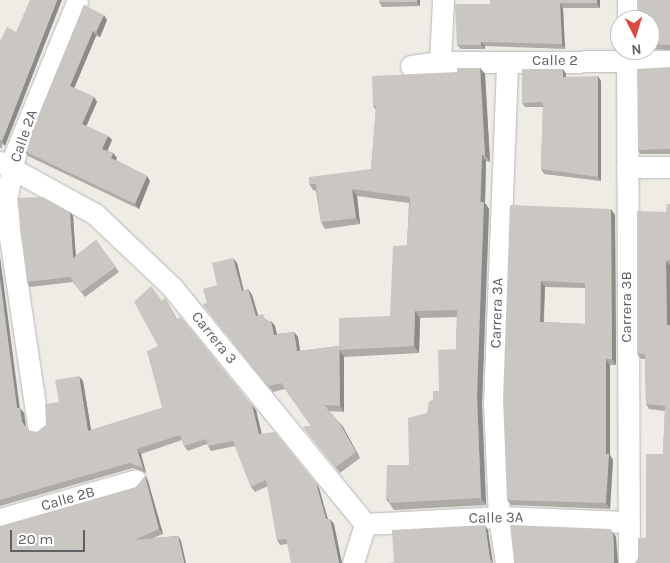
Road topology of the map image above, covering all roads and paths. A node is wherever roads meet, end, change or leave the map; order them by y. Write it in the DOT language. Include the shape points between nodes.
graph roads {
  1 [pos="443,0"];
  2 [pos="77,2"];
  3 [pos="610,57"];
  4 [pos="627,60"];
  5 [pos="440,62"];
  6 [pos="506,62"];
  7 [pos="411,66"];
  8 [pos="6,165"];
  9 [pos="627,167"];
  10 [pos="670,167"];
  11 [pos="8,276"];
  12 [pos="38,426"];
  13 [pos="136,480"];
  14 [pos="499,517"];
  15 [pos="0,519"];
  16 [pos="627,522"];
  17 [pos="365,524"];
  18 [pos="353,563"];
  19 [pos="506,563"];
  20 [pos="629,563"];
  1 -- 5 [label="street"];
  2 -- 8 [label="street, Calle 2A" via="15,154"];
  3 -- 6 [label="street, Calle 2"];
  4 -- 9 [label="street, Carrera 3B"];
  5 -- 6 [label="street, Calle 2"];
  5 -- 7 [label="street, Calle 2"];
  6 -- 14 [label="street, Carrera 3A" via="494,404"];
  8 -- 11 [label="street, Calle 2A"];
  8 -- 17 [label="street, Carrera 3" via="95,214 171,286"];
  9 -- 10 [label="street"];
  9 -- 16 [label="street, Carrera 3B"];
  11 -- 12 [label="street, Calle 2A"];
  13 -- 15 [label="street, Calle 2B"];
  14 -- 16 [label="street, Calle 3A"];
  14 -- 17 [label="street, Calle 3A"];
  14 -- 19 [label="street, Carrera 3A"];
  16 -- 20 [label="street, Carrera 3B"];
  17 -- 18 [label="street"];
}
